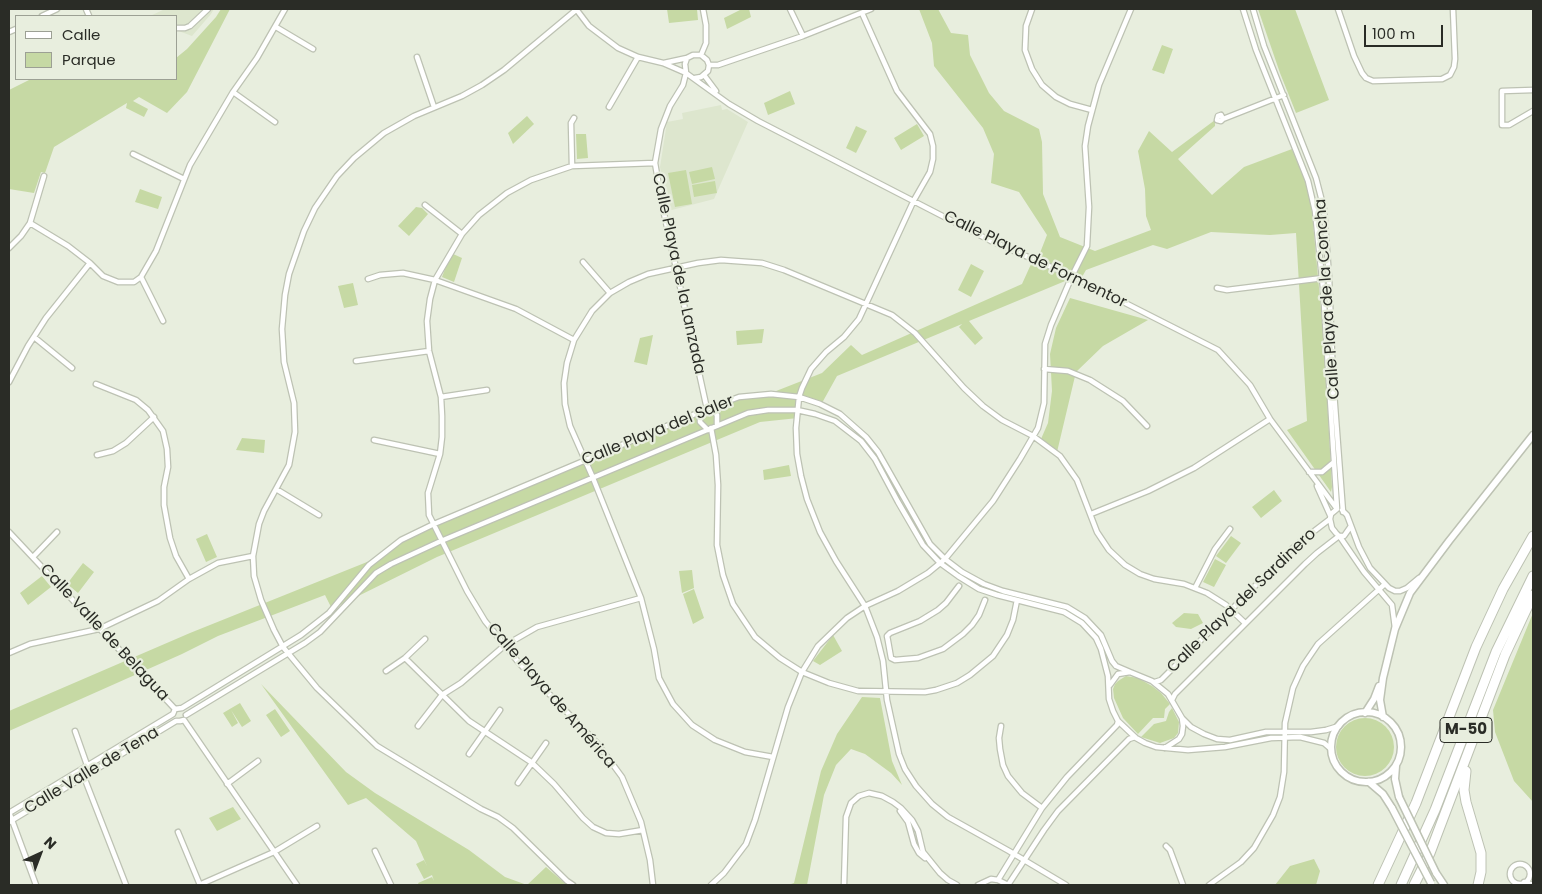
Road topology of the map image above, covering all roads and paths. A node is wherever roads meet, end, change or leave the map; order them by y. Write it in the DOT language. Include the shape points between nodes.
graph roads {
  1 [pos="57,9"];
  2 [pos="208,9"];
  3 [pos="285,9"];
  4 [pos="576,9"];
  5 [pos="703,9"];
  6 [pos="790,9"];
  7 [pos="871,9"];
  8 [pos="1032,9"];
  9 [pos="1131,9"];
  10 [pos="1243,9"];
  11 [pos="1253,9"];
  12 [pos="1338,9"];
  13 [pos="1453,9"];
  14 [pos="862,13"];
  15 [pos="44,15"];
  16 [pos="276,27"];
  17 [pos="178,28"];
  18 [pos="803,36"];
  19 [pos="313,50"];
  20 [pos="701,55"];
  21 [pos="417,57"];
  22 [pos="638,57"];
  23 [pos="687,58"];
  24 [pos="663,63"];
  25 [pos="709,65"];
  26 [pos="686,73"];
  27 [pos="704,75"];
  28 [pos="693,78"];
  29 [pos="683,86"];
  30 [pos="1533,90"];
  31 [pos="233,92"];
  32 [pos="1284,95"];
  33 [pos="720,96"];
  34 [pos="1276,98"];
  35 [pos="434,107"];
  36 [pos="609,107"];
  37 [pos="1092,110"];
  38 [pos="1533,111"];
  39 [pos="574,118"];
  40 [pos="1223,119"];
  41 [pos="275,122"];
  42 [pos="133,154"];
  43 [pos="654,163"];
  44 [pos="572,166"];
  45 [pos="44,176"];
  46 [pos="184,179"];
  47 [pos="914,200"];
  48 [pos="425,205"];
  49 [pos="30,223"];
  50 [pos="462,234"];
  51 [pos="9,248"];
  52 [pos="583,262"];
  53 [pos="90,263"];
  54 [pos="676,268"];
  55 [pos="1072,276"];
  56 [pos="141,277"];
  57 [pos="1329,277"];
  58 [pos="1322,278"];
  59 [pos="368,279"];
  60 [pos="435,280"];
  61 [pos="1218,288"];
  62 [pos="610,293"];
  63 [pos="867,303"];
  64 [pos="162,321"];
  65 [pos="34,337"];
  66 [pos="574,340"];
  67 [pos="430,351"];
  68 [pos="356,361"];
  69 [pos="72,368"];
  70 [pos="1044,369"];
  71 [pos="9,382"];
  72 [pos="96,384"];
  73 [pos="487,390"];
  74 [pos="441,397"];
  75 [pos="799,397"];
  76 [pos="709,408"];
  77 [pos="797,410"];
  78 [pos="700,412"];
  79 [pos="154,417"];
  80 [pos="1270,419"];
  81 [pos="717,426"];
  82 [pos="1147,426"];
  83 [pos="709,429"];
  84 [pos="1533,435"];
  85 [pos="1033,436"];
  86 [pos="374,440"];
  87 [pos="440,454"];
  88 [pos="97,455"];
  89 [pos="585,461"];
  90 [pos="1334,462"];
  91 [pos="1308,472"];
  92 [pos="593,478"];
  93 [pos="1314,480"];
  94 [pos="276,489"];
  95 [pos="1337,509"];
  96 [pos="1343,512"];
  97 [pos="319,514"];
  98 [pos="1091,514"];
  99 [pos="1330,517"];
  100 [pos="434,524"];
  101 [pos="1351,526"];
  102 [pos="1230,529"];
  103 [pos="1533,530"];
  104 [pos="9,532"];
  105 [pos="57,532"];
  106 [pos="1533,536"];
  107 [pos="1340,537"];
  108 [pos="441,541"];
  109 [pos="253,556"];
  110 [pos="33,557"];
  111 [pos="945,559"];
  112 [pos="940,562"];
  113 [pos="1422,576"];
  114 [pos="1533,576"];
  115 [pos="189,579"];
  116 [pos="1384,584"];
  117 [pos="959,586"];
  118 [pos="1195,588"];
  119 [pos="1378,589"];
  120 [pos="1533,595"];
  121 [pos="641,598"];
  122 [pos="985,600"];
  123 [pos="1017,600"];
  124 [pos="865,606"];
  125 [pos="1232,610"];
  126 [pos="1245,623"];
  127 [pos="99,629"];
  128 [pos="1395,629"];
  129 [pos="425,639"];
  130 [pos="888,645"];
  131 [pos="504,646"];
  132 [pos="283,647"];
  133 [pos="1476,647"];
  134 [pos="880,648"];
  135 [pos="9,653"];
  136 [pos="288,653"];
  137 [pos="405,658"];
  138 [pos="249,668"];
  139 [pos="386,671"];
  140 [pos="802,672"];
  141 [pos="1130,672"];
  142 [pos="253,674"];
  143 [pos="1383,678"];
  144 [pos="1154,682"];
  145 [pos="1108,688"];
  146 [pos="886,692"];
  147 [pos="442,695"];
  148 [pos="1172,700"];
  149 [pos="182,708"];
  150 [pos="500,710"];
  151 [pos="174,712"];
  152 [pos="1365,713"];
  153 [pos="185,717"];
  154 [pos="1382,717"];
  155 [pos="1182,718"];
  156 [pos="176,720"];
  157 [pos="1118,721"];
  158 [pos="418,726"];
  159 [pos="1001,726"];
  160 [pos="1339,726"];
  161 [pos="75,732"];
  162 [pos="485,733"];
  163 [pos="1284,735"];
  164 [pos="1134,737"];
  165 [pos="546,744"];
  166 [pos="1471,744"];
  167 [pos="1165,748"];
  168 [pos="1331,749"];
  169 [pos="469,754"];
  170 [pos="773,757"];
  171 [pos="258,761"];
  172 [pos="531,762"];
  173 [pos="1396,765"];
  174 [pos="87,766"];
  175 [pos="84,777"];
  176 [pos="518,782"];
  177 [pos="1369,782"];
  178 [pos="227,784"];
  179 [pos="1042,808"];
  180 [pos="9,813"];
  181 [pos="10,821"];
  182 [pos="317,826"];
  183 [pos="644,830"];
  184 [pos="178,832"];
  185 [pos="1166,846"];
  186 [pos="375,851"];
  187 [pos="274,852"];
  188 [pos="1014,854"];
  189 [pos="1024,860"];
  190 [pos="1531,874"];
  191 [pos="998,880"];
  192 [pos="1524,882"];
  193 [pos="1432,884"];
  194 [pos="36,885"];
  195 [pos="126,885"];
  196 [pos="199,885"];
  197 [pos="297,885"];
  198 [pos="391,885"];
  199 [pos="573,885"];
  200 [pos="654,885"];
  201 [pos="711,885"];
  202 [pos="844,885"];
  203 [pos="957,885"];
  204 [pos="978,885"];
  205 [pos="1008,885"];
  206 [pos="1066,885"];
  207 [pos="1183,885"];
  208 [pos="1209,885"];
  209 [pos="1378,885"];
  210 [pos="1401,885"];
  211 [pos="1414,885"];
  212 [pos="1444,885"];
  213 [pos="1478,885"];
  214 [pos="1533,885"];
  1 -- 15 [label="street"];
  2 -- 17 [label="street" via="190,26"];
  3 -- 16 [label="street"];
  4 -- 22 [label="street, Calle Playa de Formentor" via="603,38"];
  4 -- 35 [label="street" via="504,70 462,96"];
  5 -- 20 [label="street" via="706,44"];
  6 -- 18 [label="street"];
  7 -- 14 [label="street"];
  8 -- 37 [label="street" via="1026,26 1025,50 1032,70 1056,97"];
  9 -- 37 [label="street"];
  10 -- 34 [label="street, Calle Playa de la Concha"];
  11 -- 32 [label="street, Calle Playa de la Concha"];
  12 -- 13 [label="street" via="1354,56 1366,78 1373,81 1442,79 1450,74 1455,59"];
  14 -- 18 [label="street"];
  14 -- 47 [label="street" via="897,92 930,134 933,146 930,172"];
  16 -- 19 [label="street"];
  16 -- 31 [label="street"];
  18 -- 25 [label="street"];
  20 -- 23 [label="street"];
  20 -- 25 [label="street"];
  21 -- 35 [label="street"];
  22 -- 24 [label="street, Calle Playa de Formentor"];
  22 -- 36 [label="street"];
  23 -- 24 [label="street"];
  23 -- 26 [label="street"];
  24 -- 26 [label="street, Calle Playa de Formentor"];
  25 -- 27 [label="street"];
  26 -- 28 [label="street, Calle Playa de Formentor"];
  26 -- 29 [label="street"];
  27 -- 28 [label="street"];
  27 -- 33 [label="street, Calle Playa de Formentor"];
  28 -- 29 [label="street"];
  28 -- 33 [label="street, Calle Playa de Formentor"];
  29 -- 43 [label="street, Calle Playa de la Lanzada" via="661,129"];
  30 -- 38 [label="street" via="1502,91 1502,125 1509,125"];
  31 -- 41 [label="street"];
  31 -- 46 [label="street"];
  32 -- 34 [label="street"];
  32 -- 57 [label="street, Calle Playa de la Concha" via="1316,178 1324,209"];
  33 -- 47 [label="street, Calle Playa de Formentor" via="758,120"];
  34 -- 40 [label="street"];
  34 -- 58 [label="street, Calle Playa de la Concha" via="1308,181 1315,211"];
  35 -- 94 [label="street" via="384,134 354,158 315,208 304,231 289,274 282,329 284,362 294,403 295,432 288,465"];
  37 -- 55 [label="street" via="1085,146 1089,231 1087,246"];
  39 -- 44 [label="street" via="571,123"];
  42 -- 46 [label="street"];
  43 -- 44 [label="street, Calle Playa de América"];
  43 -- 54 [label="street, Calle Playa de la Lanzada"];
  44 -- 50 [label="street, Calle Playa de América" via="531,180 507,193 479,215"];
  45 -- 49 [label="street"];
  46 -- 56 [label="street" via="156,251"];
  47 -- 55 [label="street, Calle Playa de Formentor" via="990,241"];
  47 -- 63 [label="street"];
  48 -- 50 [label="street"];
  49 -- 51 [label="street"];
  49 -- 53 [label="street"];
  50 -- 60 [label="street, Calle Playa de América"];
  52 -- 62 [label="street"];
  53 -- 56 [label="street" via="103,276 118,282 134,282"];
  53 -- 65 [label="street"];
  54 -- 62 [label="street" via="648,274"];
  54 -- 63 [label="street" via="721,260 762,263"];
  54 -- 76 [label="street, Calle Playa de la Lanzada"];
  55 -- 70 [label="street" via="1048,334"];
  55 -- 80 [label="street, Calle Playa de Formentor" via="1218,350 1250,385"];
  56 -- 64 [label="street"];
  57 -- 58 [label="street"];
  57 -- 96 [label="street, Calle Playa de la Concha"];
  58 -- 61 [label="street" via="1227,290"];
  58 -- 90 [label="street, Calle Playa de la Concha"];
  59 -- 60 [label="street" via="403,272"];
  60 -- 66 [label="street" via="516,309"];
  60 -- 67 [label="street, Calle Playa de América" via="427,321"];
  62 -- 66 [label="street" via="592,310"];
  63 -- 75 [label="street" via="859,320 811,369"];
  63 -- 85 [label="street" via="892,315 915,333 984,406 1002,420"];
  65 -- 69 [label="street"];
  65 -- 71 [label="street"];
  66 -- 89 [label="street" via="564,382 565,404 570,426"];
  67 -- 68 [label="street"];
  67 -- 74 [label="street, Calle Playa de América"];
  70 -- 82 [label="street" via="1068,371 1090,380 1123,401"];
  70 -- 85 [label="street" via="1044,403"];
  72 -- 79 [label="street" via="136,400"];
  73 -- 74 [label="street"];
  74 -- 87 [label="street, Calle Playa de América"];
  75 -- 76 [label="street, Calle Playa del Saler" via="771,394 739,397"];
  75 -- 77 [label="street"];
  75 -- 111 [label="street, Calle Playa del Saler" via="840,414 866,437 878,452 930,544"];
  76 -- 78 [label="street, Calle Playa del Saler"];
  76 -- 81 [label="street" via="717,415"];
  77 -- 81 [label="street, Calle Playa del Saler" via="755,412"];
  77 -- 112 [label="street, Calle Playa del Saler" via="835,422 861,441 875,458 923,545"];
  77 -- 124 [label="street" via="797,454 807,499 820,532"];
  78 -- 83 [label="street" via="700,422"];
  78 -- 89 [label="street, Calle Playa del Saler"];
  79 -- 88 [label="street" via="120,447"];
  79 -- 115 [label="street" via="163,432 167,449 164,505 170,538"];
  80 -- 91 [label="street, Calle Playa de Formentor"];
  80 -- 98 [label="street" via="1194,468"];
  81 -- 83 [label="street, Calle Playa del Saler"];
  83 -- 92 [label="street, Calle Playa del Saler"];
  83 -- 140 [label="street" via="716,455 717,545 733,604 755,638"];
  84 -- 113 [label="street"];
  85 -- 98 [label="street" via="1060,456 1071,469"];
  85 -- 111 [label="street" via="993,501"];
  86 -- 87 [label="street"];
  87 -- 100 [label="street, Calle Playa de América" via="428,493 429,515"];
  89 -- 92 [label="street"];
  89 -- 100 [label="street, Calle Playa del Saler"];
  90 -- 91 [label="street" via="1322,472"];
  90 -- 95 [label="street, Calle Playa de la Concha"];
  91 -- 93 [label="street, Calle Playa de Formentor"];
  92 -- 108 [label="street, Calle Playa del Saler"];
  92 -- 121 [label="street"];
  93 -- 95 [label="street, Calle Playa de Formentor"];
  93 -- 99 [label="street, Calle Playa de Formentor"];
  94 -- 97 [label="street"];
  94 -- 109 [label="street" via="259,524"];
  95 -- 96 [label="street"];
  95 -- 99 [label="street"];
  96 -- 101 [label="street"];
  98 -- 118 [label="street" via="1097,532 1109,550 1125,565 1154,579"];
  99 -- 107 [label="street" via="1332,528"];
  99 -- 125 [label="street, Calle Playa del Sardinero"];
  100 -- 108 [label="street, Calle Playa de América"];
  100 -- 132 [label="street, Calle Playa del Saler" via="386,550 328,613"];
  101 -- 107 [label="street" via="1347,534"];
  101 -- 116 [label="street" via="1370,568"];
  102 -- 118 [label="street" via="1215,549"];
  103 -- 133 [label="highway" via="1485,616"];
  104 -- 110 [label="street, Calle Valle de Belagua"];
  105 -- 110 [label="street, Calle Valle de Belagua"];
  106 -- 133 [label="highway, M-50"];
  107 -- 119 [label="street"];
  107 -- 126 [label="street, Calle Playa del Sardinero" via="1311,558"];
  108 -- 131 [label="street, Calle Playa de América" via="467,591"];
  108 -- 136 [label="street, Calle Playa del Saler" via="376,573 320,632"];
  109 -- 115 [label="street" via="218,563"];
  109 -- 132 [label="street" via="254,576 261,600"];
  110 -- 127 [label="street, Calle Valle de Belagua"];
  111 -- 112 [label="street"];
  111 -- 141 [label="street, Calle Playa del Saler" via="962,572 996,589 1067,607 1085,618 1100,635 1116,666"];
  112 -- 123 [label="street, Calle Playa del Saler" via="979,589"];
  112 -- 124 [label="street" via="898,591"];
  113 -- 116 [label="street" via="1400,591"];
  113 -- 128 [label="street" via="1410,593"];
  114 -- 210 [label="highway, M-50" via="1496,652 1435,810"];
  115 -- 127 [label="street" via="158,601"];
  116 -- 119 [label="street"];
  117 -- 130 [label="street" via="938,610 890,633"];
  118 -- 125 [label="street"];
  119 -- 128 [label="street" via="1392,605"];
  119 -- 163 [label="street" via="1318,644 1303,666 1293,688"];
  120 -- 166 [label="highway" via="1505,655"];
  121 -- 131 [label="street" via="537,627"];
  121 -- 170 [label="street" via="659,678 673,704 692,725 715,740 745,752"];
  122 -- 130 [label="street" via="972,624 943,649 918,658 895,660"];
  123 -- 145 [label="street, Calle Playa del Saler" via="1064,612 1082,623 1101,649"];
  123 -- 146 [label="street" via="1013,620 1001,646 970,675 936,690"];
  124 -- 134 [label="street"];
  124 -- 140 [label="street" via="832,631"];
  125 -- 126 [label="street"];
  125 -- 144 [label="street, Calle Playa del Sardinero" via="1161,680"];
  126 -- 148 [label="street, Calle Playa del Sardinero"];
  127 -- 135 [label="street" via="30,644"];
  127 -- 151 [label="street, Calle Valle de Belagua"];
  128 -- 143 [label="street"];
  129 -- 137 [label="street"];
  130 -- 134 [label="street"];
  131 -- 147 [label="street"];
  131 -- 183 [label="street, Calle Playa de América" via="597,743 622,777"];
  132 -- 136 [label="street"];
  132 -- 138 [label="street, Calle Playa del Saler"];
  133 -- 209 [label="highway, M-50" via="1416,803"];
  134 -- 146 [label="street"];
  136 -- 142 [label="street, Calle Playa del Saler"];
  136 -- 199 [label="street" via="317,688 377,746 498,817"];
  137 -- 139 [label="street"];
  137 -- 147 [label="street"];
  138 -- 142 [label="street"];
  138 -- 149 [label="street"];
  140 -- 146 [label="street" via="844,688"];
  140 -- 170 [label="street"];
  141 -- 144 [label="street"];
  141 -- 145 [label="street" via="1118,674"];
  142 -- 153 [label="street"];
  143 -- 152 [label="street"];
  143 -- 154 [label="street"];
  144 -- 148 [label="street"];
  145 -- 157 [label="street"];
  146 -- 188 [label="street" via="899,754 923,795 948,817"];
  147 -- 158 [label="street"];
  147 -- 162 [label="street"];
  148 -- 155 [label="street"];
  149 -- 151 [label="street"];
  149 -- 153 [label="street"];
  150 -- 162 [label="street"];
  151 -- 156 [label="street, Calle Valle de Belagua"];
  151 -- 174 [label="street, Calle Valle de Tena"];
  152 -- 154 [label="street"];
  152 -- 160 [label="street" via="1355,714"];
  153 -- 156 [label="street"];
  153 -- 178 [label="street"];
  154 -- 173 [label="street" via="1391,724 1400,743"];
  155 -- 163 [label="street" via="1191,727 1217,738 1230,740 1266,732"];
  155 -- 167 [label="street" via="1182,734"];
  156 -- 175 [label="street, Calle Valle de Tena"];
  157 -- 164 [label="street"];
  157 -- 179 [label="street"];
  159 -- 179 [label="street" via="1000,749 1008,776 1022,793"];
  160 -- 163 [label="street"];
  160 -- 168 [label="street"];
  161 -- 174 [label="street"];
  162 -- 169 [label="street"];
  162 -- 172 [label="street"];
  163 -- 167 [label="street" via="1225,747"];
  163 -- 168 [label="street" via="1315,740"];
  163 -- 208 [label="street" via="1284,772 1273,815 1254,848 1241,862"];
  164 -- 167 [label="street"];
  164 -- 189 [label="street" via="1058,811"];
  165 -- 172 [label="street"];
  166 -- 211 [label="highway" via="1430,853"];
  166 -- 213 [label="highway" via="1464,790 1481,853"];
  168 -- 177 [label="street" via="1339,770 1348,777"];
  170 -- 201 [label="street" via="746,844"];
  171 -- 178 [label="street"];
  172 -- 176 [label="street"];
  172 -- 183 [label="street" via="593,827 619,834"];
  173 -- 177 [label="street" via="1380,779"];
  173 -- 212 [label="street, bridge" via="1399,797"];
  174 -- 175 [label="street"];
  174 -- 180 [label="street, Calle Valle de Tena"];
  175 -- 181 [label="street, Calle Valle de Tena"];
  175 -- 195 [label="street"];
  177 -- 193 [label="street, bridge" via="1392,808"];
  178 -- 187 [label="street"];
  179 -- 188 [label="street"];
  180 -- 181 [label="street"];
  181 -- 194 [label="street"];
  182 -- 187 [label="street"];
  183 -- 200 [label="street, Calle Playa de América"];
  184 -- 196 [label="street"];
  185 -- 207 [label="street"];
  186 -- 198 [label="street"];
  187 -- 196 [label="street"];
  187 -- 197 [label="street"];
  188 -- 189 [label="street"];
  188 -- 191 [label="street"];
  189 -- 205 [label="street"];
  189 -- 206 [label="street"];
  190 -- 192 [label="street"];
  190 -- 192 [label="street" via="1524,865 1517,864 1512,868 1512,880"];
  191 -- 204 [label="street"];
  191 -- 205 [label="street"];
  192 -- 214 [label="street"];
  202 -- 203 [label="street" via="846,817 851,803 869,793 893,802 912,820 923,852 933,866"];
}
